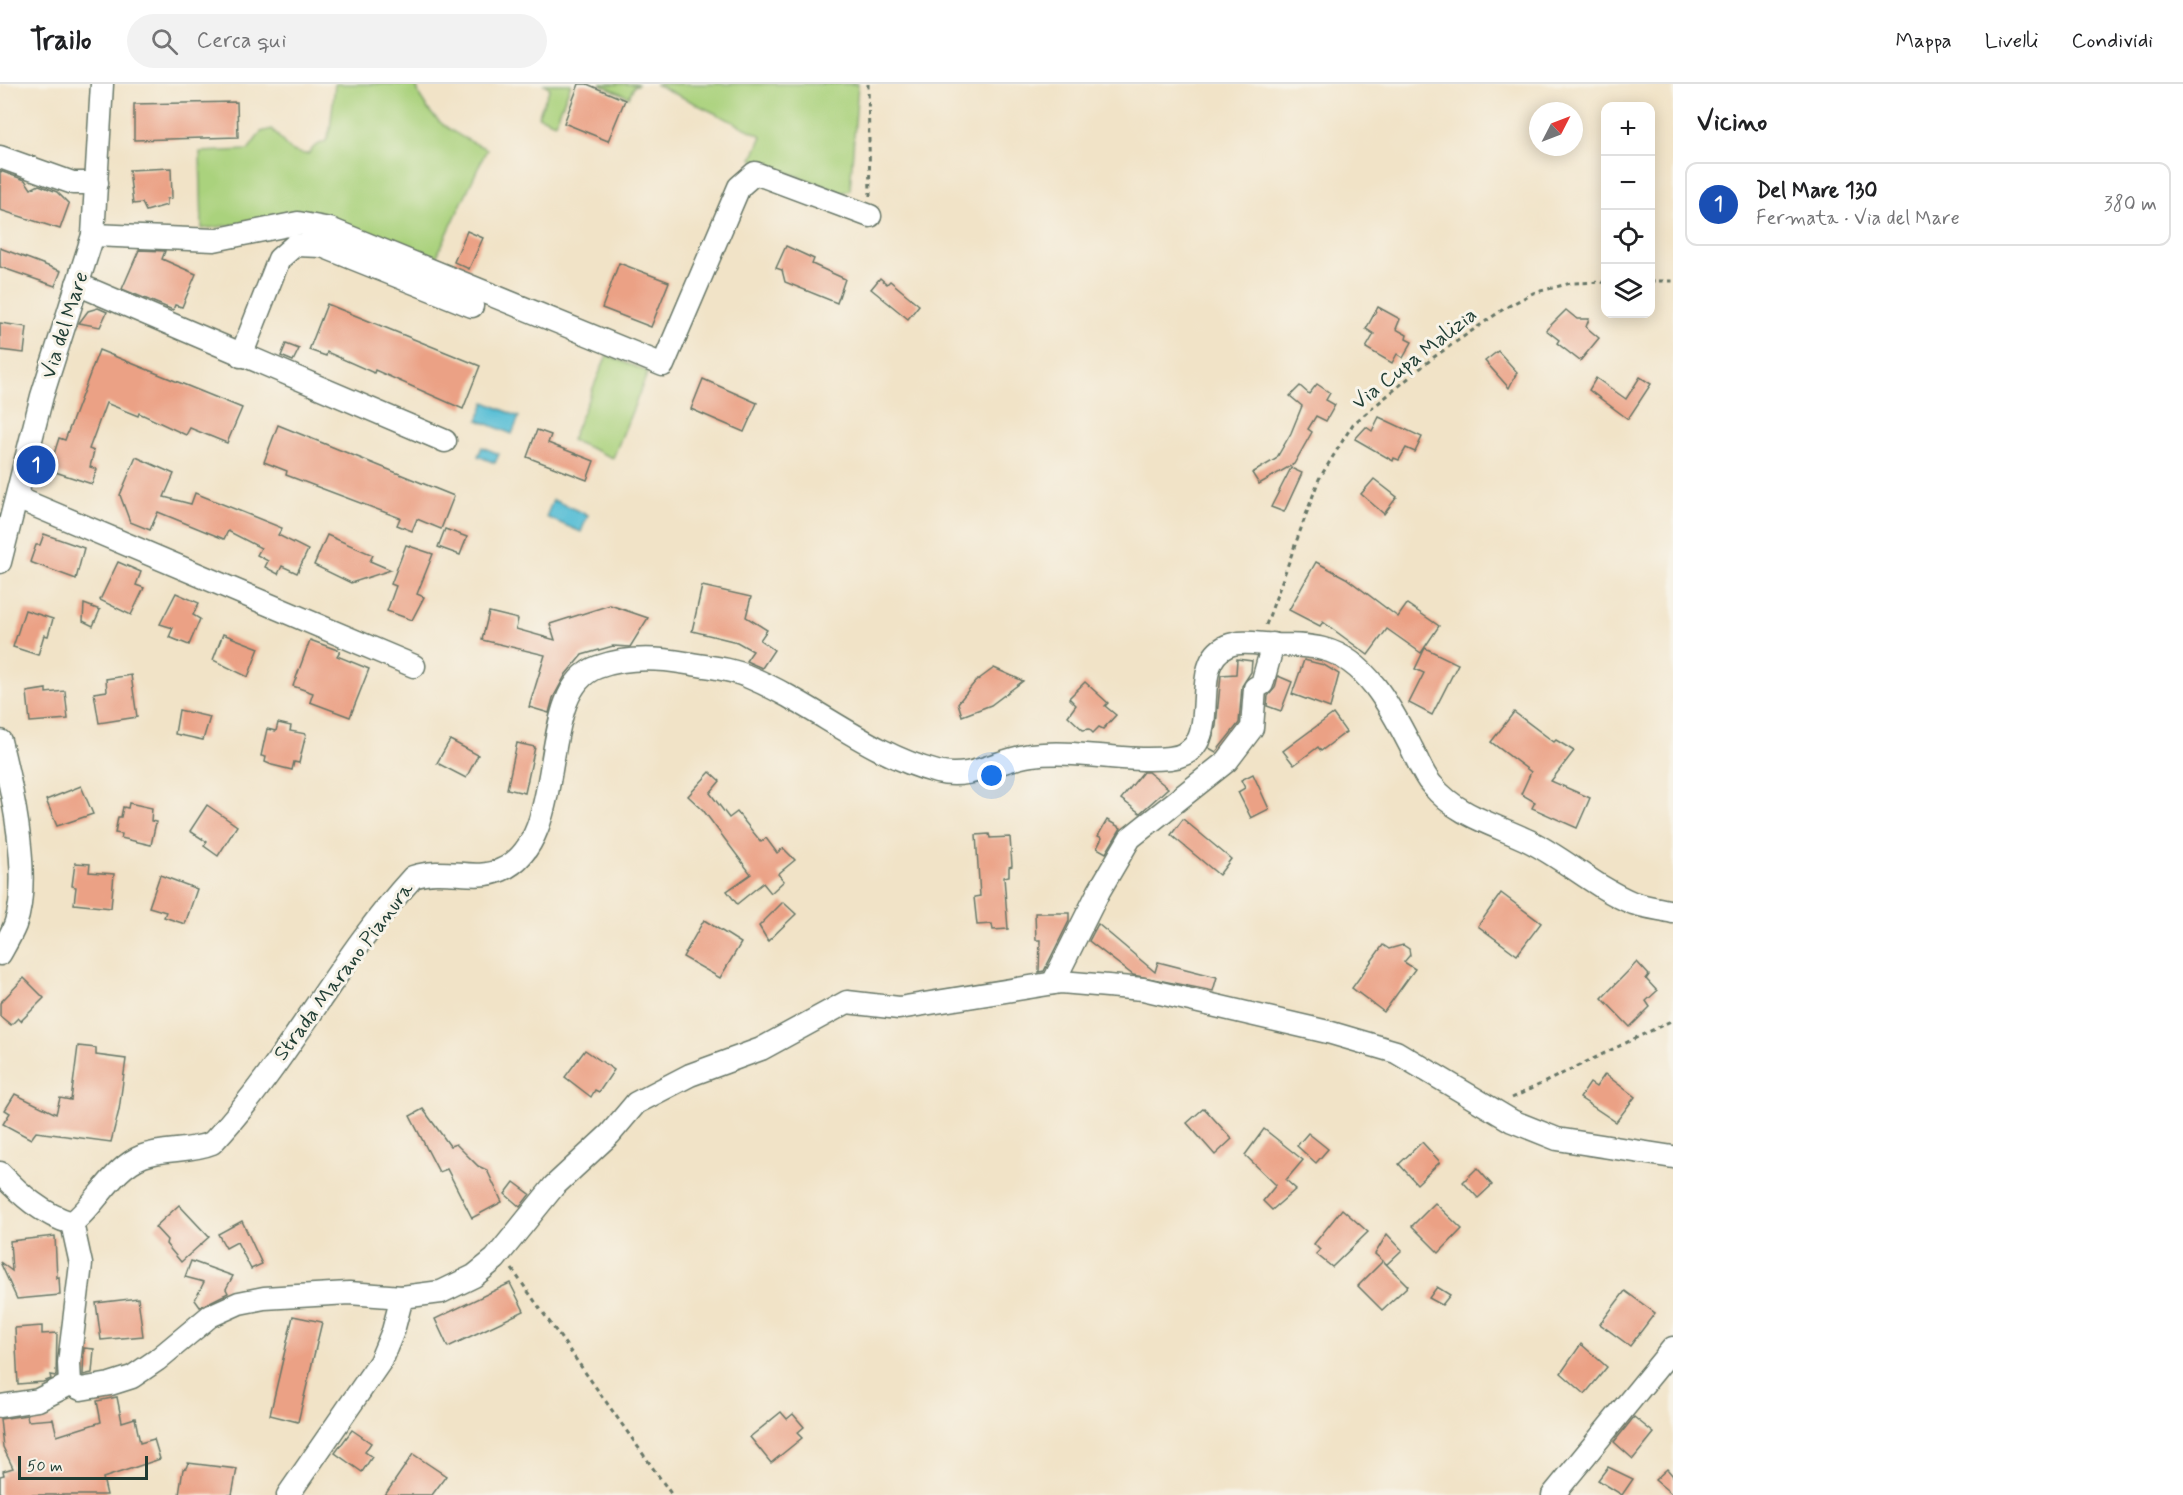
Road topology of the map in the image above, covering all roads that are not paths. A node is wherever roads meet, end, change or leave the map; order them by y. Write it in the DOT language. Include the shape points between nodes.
graph roads {
  1 [pos="102,84"];
  2 [pos="0,157"];
  3 [pos="97,183"];
  4 [pos="870,216"];
  5 [pos="93,235"];
  6 [pos="77,284"];
  7 [pos="472,306"];
  8 [pos="241,356"];
  9 [pos="445,441"];
  10 [pos="11,502"];
  11 [pos="0,562"];
  12 [pos="1268,638"];
  13 [pos="414,666"];
  14 [pos="0,741"];
  15 [pos="9,832"];
  16 [pos="1673,912"];
  17 [pos="0,954"];
  18 [pos="1053,983"];
  19 [pos="1673,1157"];
  20 [pos="0,1173"];
  21 [pos="72,1223"];
  22 [pos="402,1297"];
  23 [pos="1673,1348"];
  24 [pos="70,1384"];
  25 [pos="0,1406"];
  26 [pos="288,1495"];
  27 [pos="1553,1495"];
  1 -- 3 [label="street, Via del Mare"];
  2 -- 3 [label="street" via="73,183"];
  3 -- 5 [label="street, Via del Mare"];
  4 -- 5 [label="street" via="755,173 739,187 663,365 330,229 298,223 214,240"];
  5 -- 6 [label="street, Via del Mare"];
  6 -- 8 [label="street"];
  6 -- 10 [label="street, Via del Mare"];
  7 -- 8 [label="street" via="322,246 295,245 279,259"];
  8 -- 9 [label="street"];
  10 -- 11 [label="street, Via del Mare"];
  10 -- 13 [label="street"];
  12 -- 16 [label="street, Strada Marano Pianura" via="1324,649 1353,664 1378,689 1429,783 1450,803 1567,862 1636,904"];
  12 -- 18 [label="street" via="1262,684 1255,688 1252,728 1227,761 1130,838"];
  12 -- 21 [label="street, Strada Marano Pianura" via="1222,648 1208,665 1203,730 1195,744 1172,758 1032,755 953,775 905,761 746,675 668,660 623,660 593,668 578,679 561,718 535,835 521,856 502,870 482,875 432,870 413,876 212,1143 197,1149 145,1155 129,1164"];
  14 -- 15 [label="street"];
  15 -- 17 [label="street" via="22,872 16,924"];
  18 -- 19 [label="street" via="1143,989 1328,1032 1396,1052 1512,1121 1557,1139"];
  18 -- 22 [label="street" via="899,1008 847,1002 761,1049 690,1075 636,1103 610,1134 554,1186 500,1252 474,1276 441,1292"];
  20 -- 21 [label="street" via="42,1210"];
  21 -- 24 [label="street" via="81,1264"];
  22 -- 24 [label="street" via="349,1293 264,1298 239,1304 210,1316 132,1377 81,1389"];
  22 -- 26 [label="street" via="380,1362"];
  23 -- 27 [label="street"];
  24 -- 25 [label="street" via="38,1400"];
}
